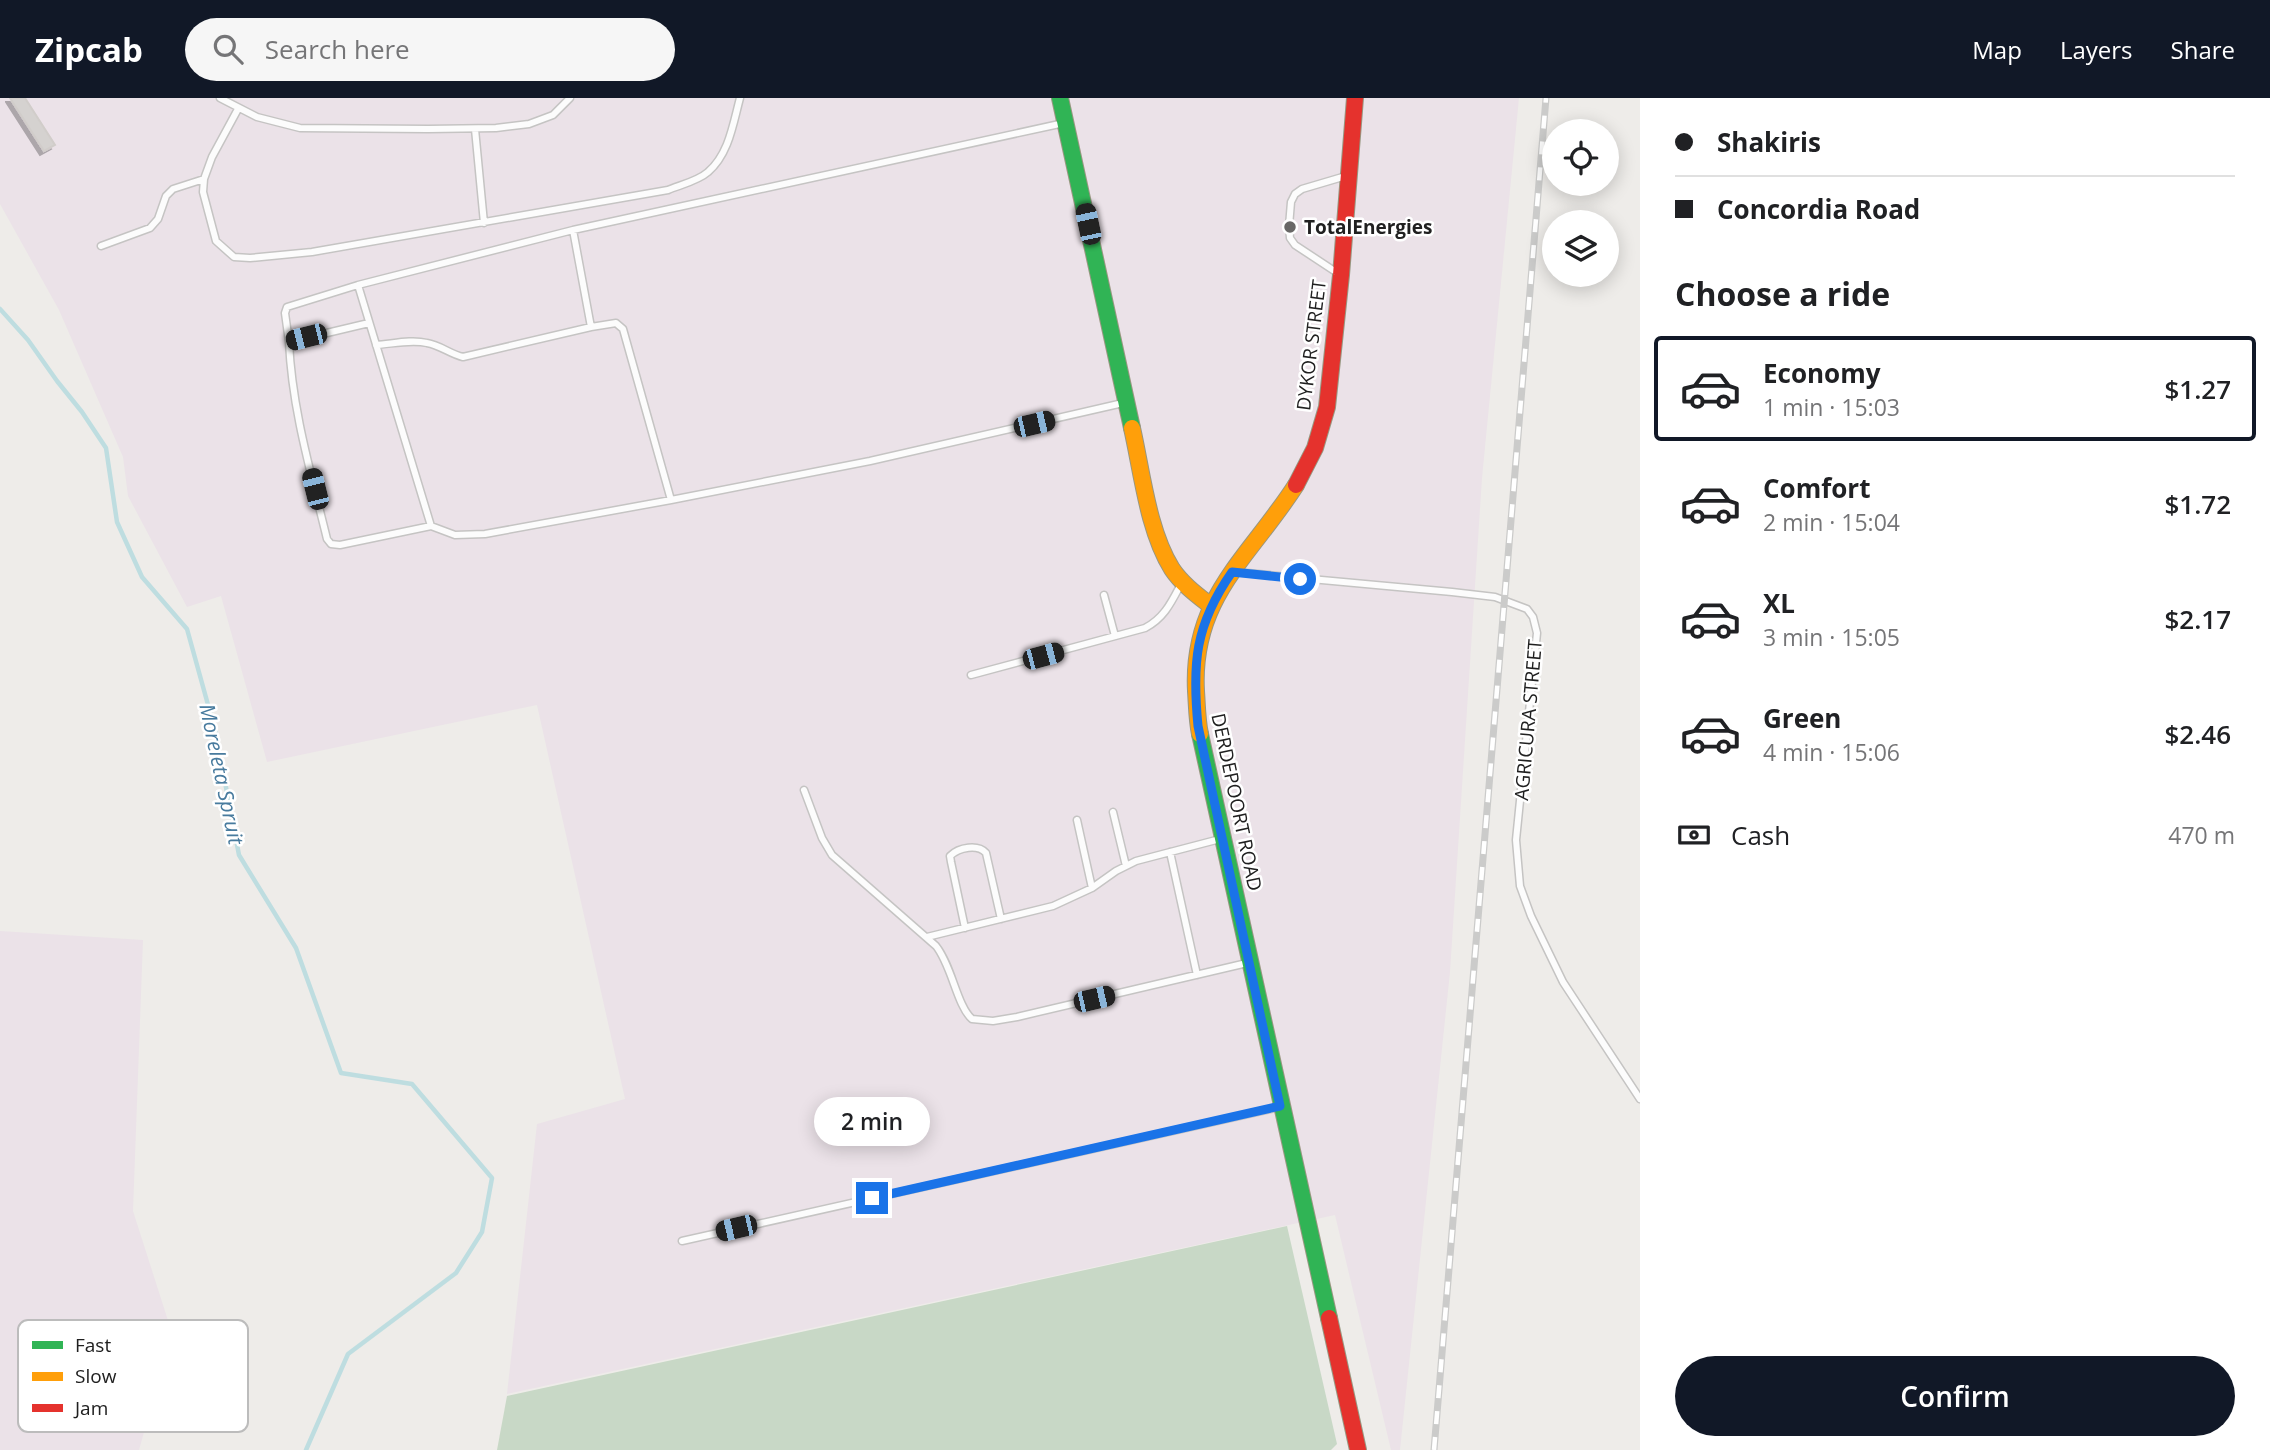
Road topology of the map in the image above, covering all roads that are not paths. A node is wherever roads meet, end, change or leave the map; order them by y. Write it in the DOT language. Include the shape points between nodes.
graph roads {
  1 [pos="220,98"];
  2 [pos="570,98"];
  3 [pos="740,98"];
  4 [pos="1060,98"];
  5 [pos="1355,98"];
  6 [pos="238,109"];
  7 [pos="1066,123"];
  8 [pos="475,129"];
  9 [pos="1349,175"];
  10 [pos="204,179"];
  11 [pos="484,223"];
  12 [pos="573,230"];
  13 [pos="101,246"];
  14 [pos="1341,275"];
  15 [pos="358,285"];
  16 [pos="369,323"];
  17 [pos="591,327"];
  18 [pos="289,342"];
  19 [pos="376,345"];
  20 [pos="1126,402"];
  21 [pos="671,500"];
  22 [pos="432,526"];
  23 [pos="1232,572"];
  24 [pos="1182,582"];
  25 [pos="1104,595"];
  26 [pos="1211,606"];
  27 [pos="1115,636"];
  28 [pos="971,675"];
  29 [pos="804,790"];
  30 [pos="1113,812"];
  31 [pos="1077,820"];
  32 [pos="1222,839"];
  33 [pos="1170,852"];
  34 [pos="1126,866"];
  35 [pos="1092,888"];
  36 [pos="1001,919"];
  37 [pos="965,928"];
  38 [pos="927,937"];
  39 [pos="1249,963"];
  40 [pos="1197,975"];
  41 [pos="1640,1099"];
  42 [pos="1280,1106"];
  43 [pos="682,1241"];
  44 [pos="1358,1450"];
  1 -- 6 [label="lane"];
  2 -- 8 [label="lane" via="553,115 529,124"];
  3 -- 11 [label="lane" via="729,139 706,174 668,190"];
  4 -- 7 [label="street"];
  5 -- 9 [label="street, DYKOR STREET"];
  6 -- 8 [label="lane" via="300,128"];
  6 -- 10 [label="lane"];
  7 -- 12 [label="lane"];
  7 -- 20 [label="street"];
  8 -- 11 [label="lane"];
  9 -- 14 [label="street, DYKOR STREET"];
  9 -- 14 [label="lane" via="1295,194 1289,226 1295,245"];
  10 -- 11 [label="lane" via="216,240 233,257 312,252"];
  10 -- 13 [label="lane" via="173,189 150,229"];
  12 -- 15 [label="lane"];
  12 -- 17 [label="lane"];
  14 -- 23 [label="street, DYKOR STREET" via="1327,407 1315,448 1295,488"];
  15 -- 16 [label="lane"];
  15 -- 18 [label="lane" via="287,307"];
  16 -- 18 [label="lane"];
  16 -- 19 [label="lane"];
  17 -- 19 [label="lane" via="463,357 428,343"];
  17 -- 21 [label="lane" via="616,323 623,329"];
  18 -- 22 [label="lane" via="297,415 327,539 340,545"];
  19 -- 22 [label="lane"];
  20 -- 21 [label="lane" via="870,461"];
  20 -- 24 [label="street" via="1153,523 1165,556"];
  21 -- 22 [label="lane" via="466,536"];
  23 -- 26 [label="street, DYKOR STREET"];
  23 -- 41 [label="lane, AGRICURA STREET" via="1485,596 1531,613 1536,633 1516,840 1520,886 1563,982"];
  24 -- 26 [label="street"];
  24 -- 27 [label="lane" via="1157,622"];
  25 -- 27 [label="lane"];
  26 -- 32 [label="street, DERDEPOORT ROAD" via="1200,637 1195,696"];
  27 -- 28 [label="lane"];
  29 -- 38 [label="lane" via="832,855"];
  30 -- 34 [label="lane"];
  31 -- 35 [label="lane"];
  32 -- 33 [label="lane"];
  32 -- 39 [label="street, DERDEPOORT ROAD"];
  33 -- 34 [label="lane"];
  33 -- 40 [label="lane"];
  34 -- 35 [label="lane"];
  35 -- 36 [label="lane" via="1053,906"];
  36 -- 37 [label="lane"];
  36 -- 37 [label="lane" via="986,853 974,848 955,851 950,856"];
  37 -- 38 [label="lane"];
  38 -- 40 [label="lane" via="942,954 968,1016 980,1021 1017,1017"];
  39 -- 40 [label="lane"];
  39 -- 42 [label="street, DERDEPOORT ROAD"];
  42 -- 43 [label="lane"];
  42 -- 44 [label="street, DERDEPOORT ROAD"];
}
